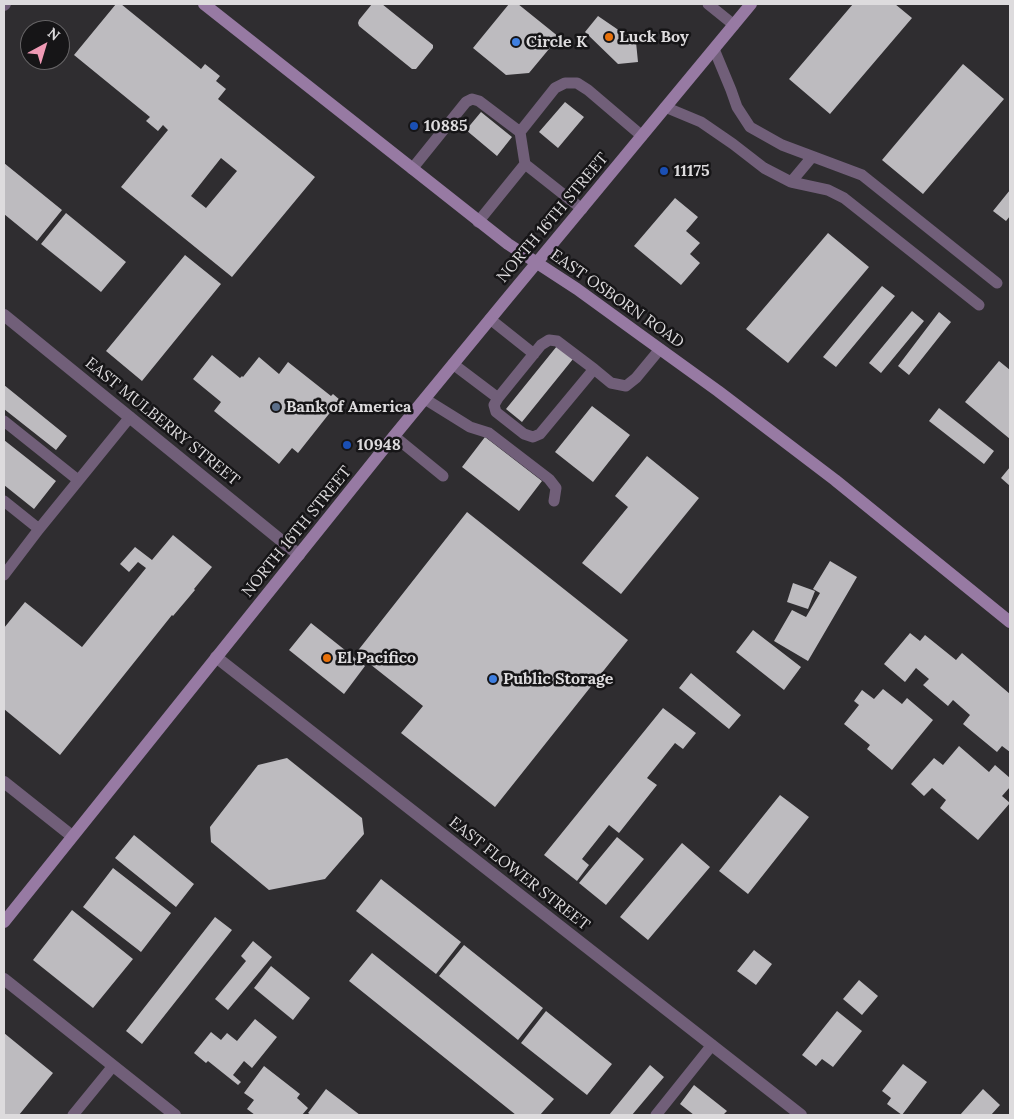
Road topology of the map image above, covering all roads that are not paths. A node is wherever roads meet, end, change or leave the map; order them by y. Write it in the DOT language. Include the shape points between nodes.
graph roads {
  1 [pos="204,4"];
  2 [pos="708,4"];
  3 [pos="751,4"];
  4 [pos="734,25"];
  5 [pos="714,49"];
  6 [pos="665,107"];
  7 [pos="520,132"];
  8 [pos="642,136"];
  9 [pos="812,157"];
  10 [pos="525,164"];
  11 [pos="412,169"];
  12 [pos="792,182"];
  13 [pos="582,209"];
  14 [pos="478,222"];
  15 [pos="536,263"];
  16 [pos="997,283"];
  17 [pos="979,305"];
  18 [pos="4,314"];
  19 [pos="490,319"];
  20 [pos="660,349"];
  21 [pos="534,354"];
  22 [pos="454,364"];
  23 [pos="594,369"];
  24 [pos="498,398"];
  25 [pos="425,399"];
  26 [pos="130,417"];
  27 [pos="4,421"];
  28 [pos="394,436"];
  29 [pos="444,476"];
  30 [pos="78,480"];
  31 [pos="4,501"];
  32 [pos="554,501"];
  33 [pos="39,530"];
  34 [pos="299,555"];
  35 [pos="4,575"];
  36 [pos="1010,622"];
  37 [pos="216,658"];
  38 [pos="4,782"];
  39 [pos="72,836"];
  40 [pos="4,922"];
  41 [pos="4,979"];
  42 [pos="712,1045"];
  43 [pos="112,1066"];
  44 [pos="73,1115"];
  45 [pos="174,1115"];
  46 [pos="656,1115"];
  47 [pos="801,1115"];
  1 -- 11 [label="main road, EAST OSBORN ROAD"];
  2 -- 4 [label="lane"];
  3 -- 4 [label="main road, NORTH 16TH STREET"];
  4 -- 5 [label="main road, NORTH 16TH STREET"];
  5 -- 6 [label="main road, NORTH 16TH STREET"];
  5 -- 9 [label="lane" via="737,108 750,127"];
  6 -- 8 [label="main road, NORTH 16TH STREET"];
  6 -- 12 [label="lane" via="701,122 764,168"];
  7 -- 8 [label="lane" via="556,88 565,82 577,83 588,90"];
  7 -- 10 [label="lane"];
  7 -- 11 [label="lane" via="479,100 472,99 466,102"];
  8 -- 13 [label="main road, NORTH 16TH STREET"];
  9 -- 12 [label="lane"];
  9 -- 16 [label="lane" via="862,175"];
  10 -- 13 [label="lane"];
  10 -- 14 [label="lane"];
  11 -- 14 [label="main road, EAST OSBORN ROAD"];
  12 -- 17 [label="lane" via="828,190 844,198"];
  13 -- 15 [label="main road, NORTH 16TH STREET"];
  14 -- 15 [label="main road, EAST OSBORN ROAD"];
  15 -- 19 [label="main road, NORTH 16TH STREET"];
  15 -- 20 [label="main road, EAST OSBORN ROAD"];
  18 -- 26 [label="street, EAST MULBERRY STREET"];
  19 -- 21 [label="lane"];
  19 -- 22 [label="main road, NORTH 16TH STREET"];
  20 -- 23 [label="lane" via="626,386 611,383"];
  20 -- 36 [label="main road, EAST OSBORN ROAD" via="835,480"];
  21 -- 23 [label="lane" via="548,340 557,341"];
  21 -- 24 [label="lane"];
  22 -- 24 [label="lane"];
  22 -- 25 [label="main road, NORTH 16TH STREET"];
  23 -- 24 [label="lane" via="540,434 533,437 524,434 496,412 494,404"];
  25 -- 28 [label="main road, NORTH 16TH STREET"];
  25 -- 32 [label="lane" via="470,427 489,432 549,478 556,488"];
  26 -- 30 [label="lane"];
  26 -- 34 [label="street, EAST MULBERRY STREET"];
  27 -- 30 [label="lane"];
  28 -- 29 [label="lane"];
  28 -- 34 [label="main road, NORTH 16TH STREET"];
  30 -- 33 [label="lane"];
  31 -- 33 [label="lane"];
  33 -- 35 [label="lane"];
  34 -- 37 [label="main road, NORTH 16TH STREET"];
  37 -- 39 [label="main road, NORTH 16TH STREET"];
  37 -- 42 [label="street, EAST FLOWER STREET"];
  38 -- 39 [label="street"];
  39 -- 40 [label="main road, NORTH 16TH STREET"];
  41 -- 43 [label="street"];
  42 -- 46 [label="lane"];
  42 -- 47 [label="street, EAST FLOWER STREET"];
  43 -- 44 [label="lane"];
  43 -- 45 [label="street"];
}
